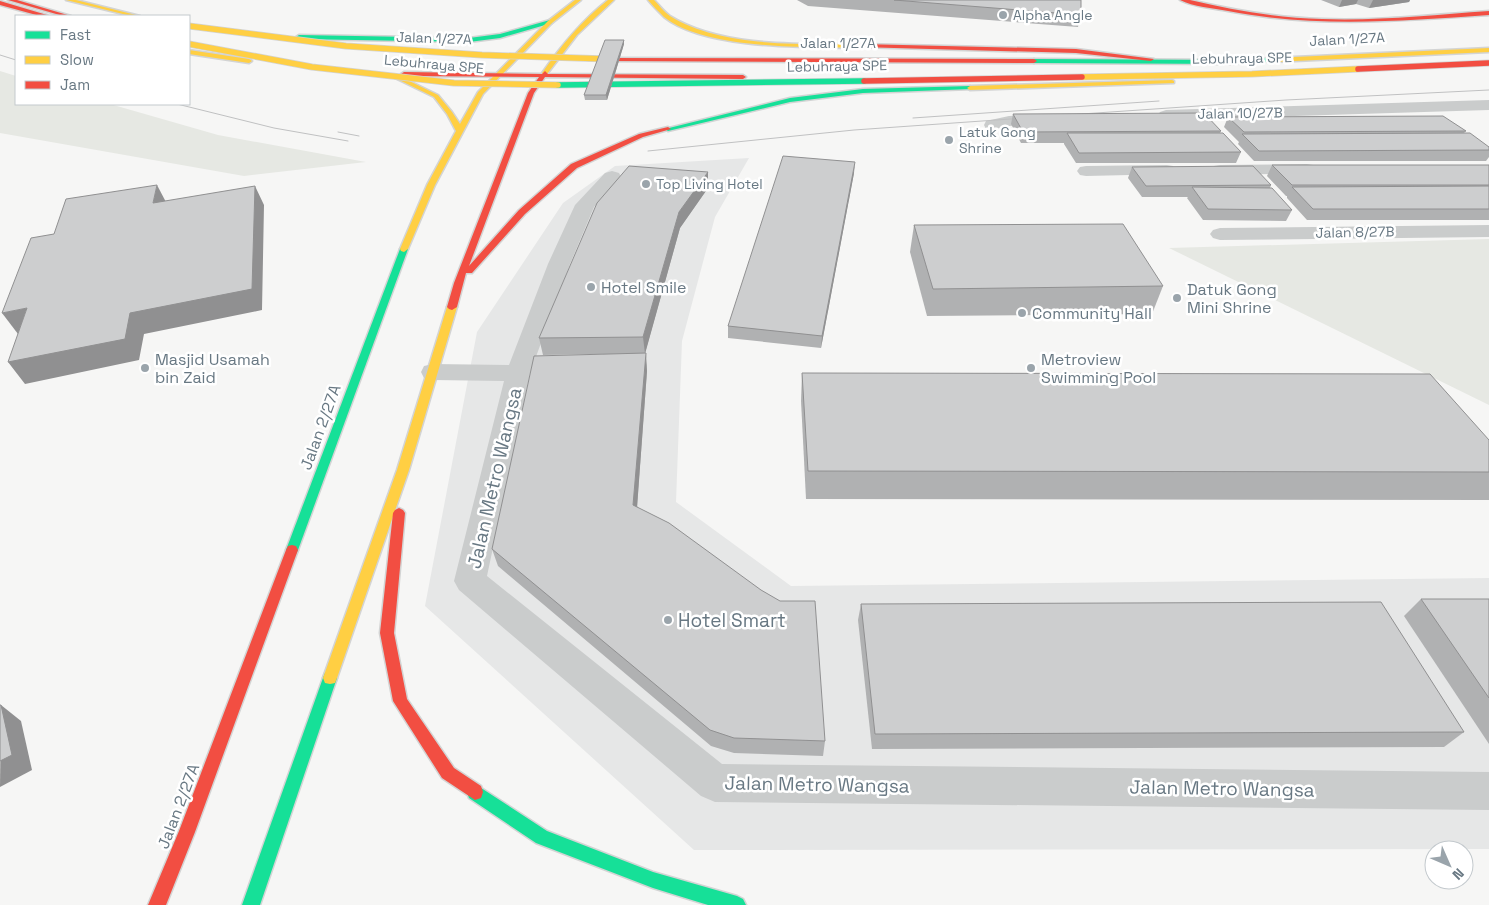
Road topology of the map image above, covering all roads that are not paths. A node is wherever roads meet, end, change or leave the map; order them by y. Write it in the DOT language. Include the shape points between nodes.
graph roads {
  1 [pos="11,0"];
  2 [pos="69,0"];
  3 [pos="80,0"];
  4 [pos="578,0"];
  5 [pos="611,0"];
  6 [pos="651,0"];
  7 [pos="1183,0"];
  8 [pos="0,3"];
  9 [pos="1489,13"];
  10 [pos="42,15"];
  11 [pos="64,15"];
  12 [pos="134,15"];
  13 [pos="134,15"];
  14 [pos="550,22"];
  15 [pos="190,27"];
  16 [pos="190,27"];
  17 [pos="220,35"];
  18 [pos="190,44"];
  19 [pos="1489,46"];
  20 [pos="1489,50"];
  21 [pos="190,52"];
  22 [pos="516,56"];
  23 [pos="555,57"];
  24 [pos="601,58"];
  25 [pos="1151,58"];
  26 [pos="1489,65"];
  27 [pos="391,74"];
  28 [pos="498,75"];
  29 [pos="542,76"];
  30 [pos="587,76"];
  31 [pos="1172,82"];
  32 [pos="1489,105"];
  33 [pos="1469,107"];
  34 [pos="1200,114"];
  35 [pos="1154,115"];
  36 [pos="1068,118"];
  37 [pos="1489,120"];
  38 [pos="992,125"];
  39 [pos="1214,128"];
  40 [pos="460,131"];
  41 [pos="1241,156"];
  42 [pos="1322,169"];
  43 [pos="1185,170"];
  44 [pos="1205,170"];
  45 [pos="1254,170"];
  46 [pos="1086,171"];
  47 [pos="612,177"];
  48 [pos="1268,184"];
  49 [pos="1489,231"];
  50 [pos="1220,234"];
  51 [pos="458,283"];
  52 [pos="433,372"];
  53 [pos="518,373"];
  54 [pos="403,470"];
  55 [pos="1489,790"];
  56 [pos="158,905"];
  57 [pos="251,905"];
  58 [pos="737,905"];
  1 -- 11 [label="main road"];
  2 -- 12 [label="main road"];
  3 -- 13 [label="main road"];
  4 -- 14 [label="main road, Jalan 2/27A"];
  5 -- 23 [label="main road"];
  6 -- 25 [label="main road" via="669,18 692,28 724,37 773,44 1078,51"];
  7 -- 9 [label="main road" via="1224,10 1331,21"];
  8 -- 10 [label="main road"];
  14 -- 17 [label="main road" via="500,36 469,40"];
  14 -- 22 [label="main road, Jalan 2/27A"];
  15 -- 17 [label="main road, Jalan 1/27A"];
  16 -- 20 [label="main road, Lebuhraya SPE, bridge" via="346,46 608,59 1233,62"];
  17 -- 22 [label="main road, Jalan 1/27A" via="346,50"];
  18 -- 26 [label="main road, Lebuhraya SPE, bridge" via="312,67 454,82 602,86 1252,74"];
  19 -- 25 [label="main road, Jalan 1/27A" via="1263,58"];
  21 -- 27 [label="main road" via="302,69"];
  22 -- 23 [label="main road, Jalan 1/27A"];
  22 -- 28 [label="main road, Jalan 2/27A"];
  23 -- 24 [label="main road, Jalan 1/27A"];
  23 -- 29 [label="main road"];
  24 -- 25 [label="main road, Jalan 1/27A"];
  24 -- 30 [label="main road" via="580,68"];
  26 -- 31 [label="main road"];
  27 -- 28 [label="main road"];
  27 -- 40 [label="main road" via="436,96"];
  28 -- 29 [label="main road"];
  28 -- 40 [label="main road, Jalan 2/27A" via="480,93"];
  29 -- 30 [label="main road"];
  29 -- 51 [label="main road" via="531,93"];
  30 -- 31 [label="main road"];
  31 -- 51 [label="main road" via="864,91 790,100 642,135 574,166 522,212"];
  32 -- 33 [label="street, Jalan 10/27B"];
  33 -- 34 [label="street, Jalan 10/27B"];
  33 -- 37 [label="street"];
  34 -- 35 [label="street, Jalan 10/27B"];
  34 -- 39 [label="street"];
  36 -- 38 [label="street"];
  40 -- 56 [label="main road, Jalan 2/27A" via="431,185 394,274"];
  41 -- 45 [label="street"];
  42 -- 45 [label="street"];
  43 -- 46 [label="street"];
  44 -- 45 [label="street"];
  45 -- 48 [label="street"];
  47 -- 53 [label="street, Jalan Metro Wangsa" via="585,205"];
  49 -- 50 [label="street, Jalan 8/27B" via="1306,226"];
  51 -- 52 [label="main road"];
  52 -- 53 [label="street"];
  52 -- 54 [label="main road"];
  53 -- 55 [label="street, Jalan Metro Wangsa" via="470,581 715,783"];
  54 -- 57 [label="main road"];
  54 -- 58 [label="main road" via="387,633 400,701 448,773 542,837 653,880"];
}
